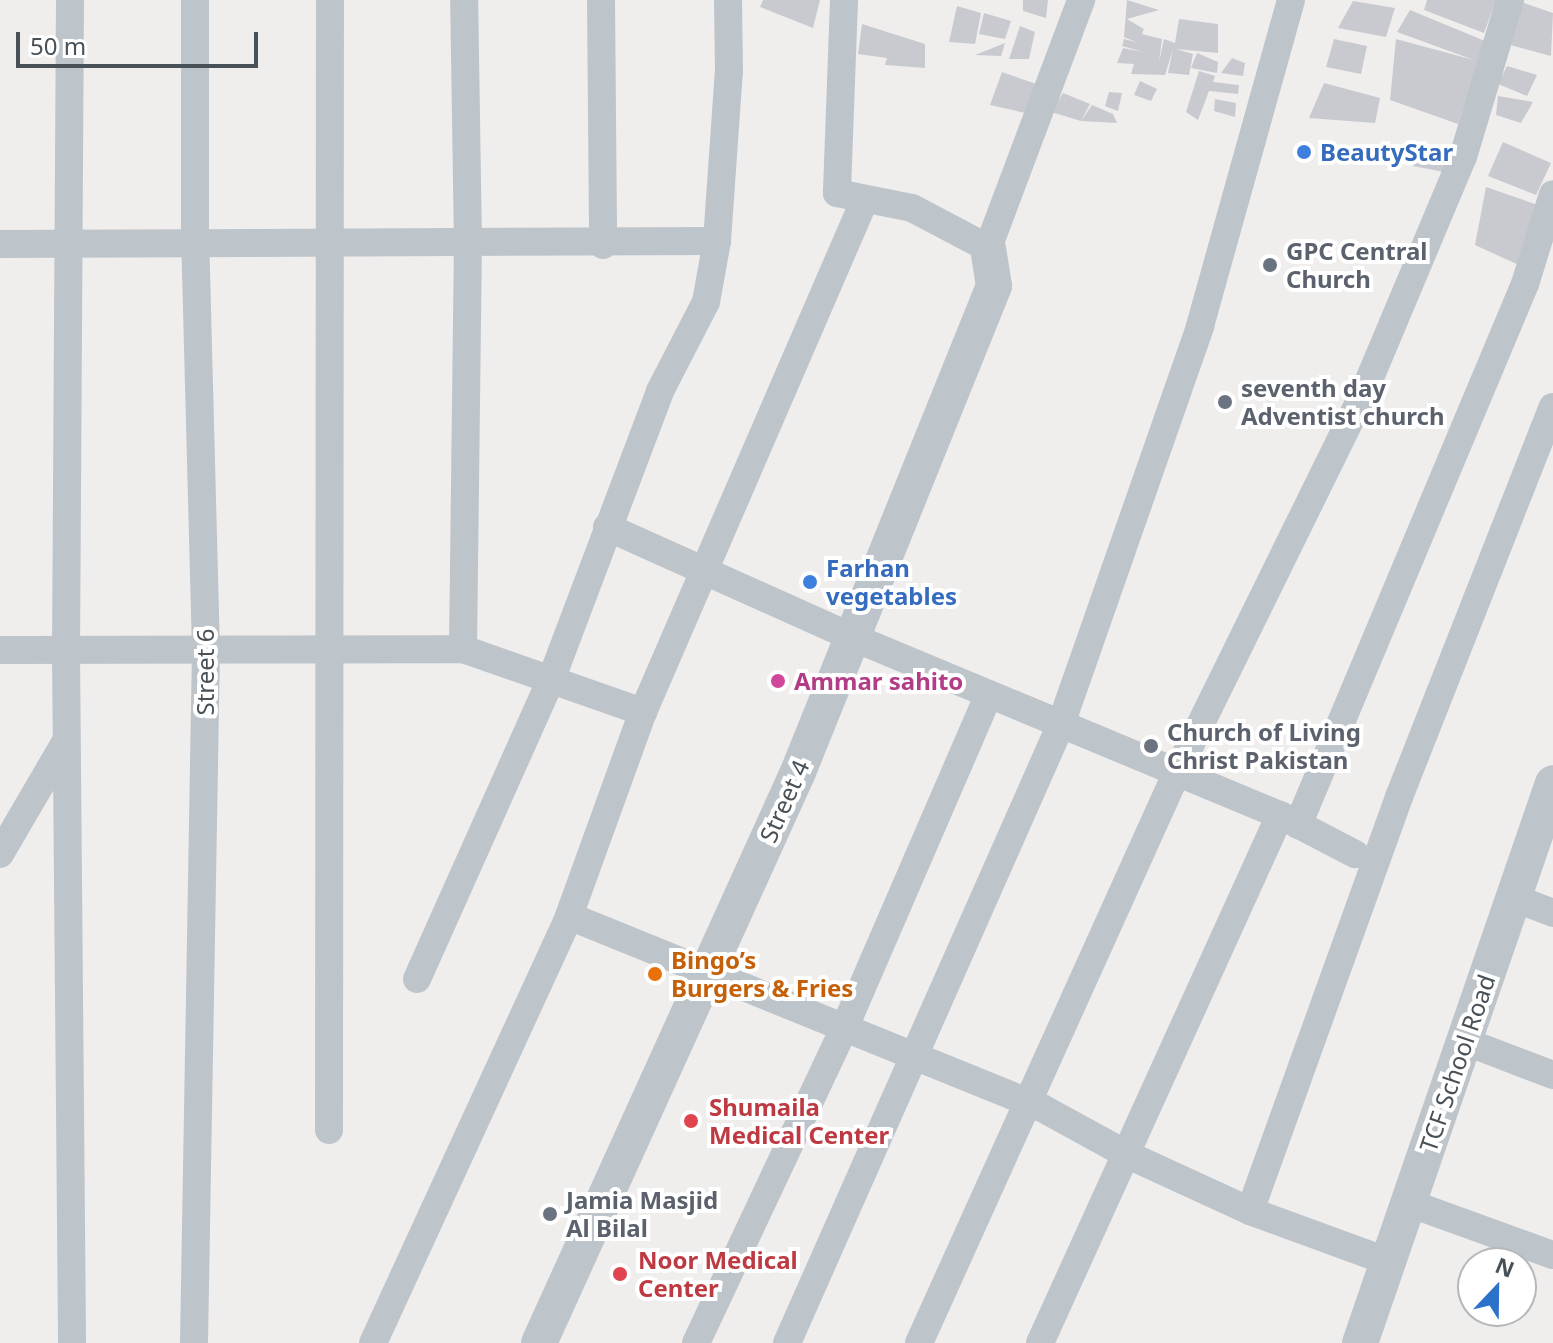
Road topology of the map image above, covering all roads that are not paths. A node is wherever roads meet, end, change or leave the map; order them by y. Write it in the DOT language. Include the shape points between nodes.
graph roads {
  1 [pos="70,0"];
  2 [pos="195,0"];
  3 [pos="330,0"];
  4 [pos="464,0"];
  5 [pos="601,0"];
  6 [pos="728,0"];
  7 [pos="844,0"];
  8 [pos="1081,0"];
  9 [pos="1291,0"];
  10 [pos="1510,0"];
  11 [pos="1553,194"];
  12 [pos="865,199"];
  13 [pos="717,241"];
  14 [pos="0,244"];
  15 [pos="73,245"];
  16 [pos="195,245"];
  17 [pos="331,245"];
  18 [pos="468,245"];
  19 [pos="603,245"];
  20 [pos="988,248"];
  21 [pos="1553,407"];
  22 [pos="607,527"];
  23 [pos="704,570"];
  24 [pos="852,637"];
  25 [pos="463,649"];
  26 [pos="0,650"];
  27 [pos="66,651"];
  28 [pos="206,652"];
  29 [pos="332,652"];
  30 [pos="551,680"];
  31 [pos="989,694"];
  32 [pos="643,712"];
  33 [pos="1061,724"];
  34 [pos="67,740"];
  35 [pos="1177,772"];
  36 [pos="1553,783"];
  37 [pos="1289,820"];
  38 [pos="0,854"];
  39 [pos="1355,854"];
  40 [pos="1514,898"];
  41 [pos="1553,913"];
  42 [pos="569,916"];
  43 [pos="706,974"];
  44 [pos="417,979"];
  45 [pos="844,1029"];
  46 [pos="1464,1041"];
  47 [pos="917,1058"];
  48 [pos="1553,1075"];
  49 [pos="1029,1102"];
  50 [pos="329,1130"];
  51 [pos="1126,1154"];
  52 [pos="1409,1203"];
  53 [pos="1250,1211"];
  54 [pos="1553,1255"];
  55 [pos="1389,1262"];
  56 [pos="72,1343"];
  57 [pos="194,1343"];
  58 [pos="373,1343"];
  59 [pos="539,1343"];
  60 [pos="696,1343"];
  61 [pos="787,1343"];
  62 [pos="919,1343"];
  63 [pos="1040,1343"];
  64 [pos="1360,1343"];
  1 -- 15 [label="street"];
  2 -- 16 [label="street, Street 6"];
  3 -- 17 [label="street"];
  4 -- 18 [label="street"];
  5 -- 19 [label="street"];
  6 -- 13 [label="street" via="729,71"];
  7 -- 12 [label="street" via="837,193"];
  8 -- 20 [label="street"];
  9 -- 33 [label="street" via="1200,326"];
  10 -- 35 [label="street" via="1463,157 1364,392"];
  11 -- 37 [label="street" via="1525,284"];
  12 -- 20 [label="street" via="912,208"];
  12 -- 23 [label="street"];
  13 -- 19 [label="street"];
  13 -- 22 [label="street" via="706,302 660,391"];
  14 -- 15 [label="street"];
  15 -- 16 [label="street"];
  15 -- 27 [label="street"];
  16 -- 17 [label="street"];
  16 -- 28 [label="street, Street 6"];
  17 -- 18 [label="street"];
  17 -- 29 [label="street"];
  18 -- 19 [label="street"];
  18 -- 25 [label="street"];
  20 -- 24 [label="street, Street 4" via="994,286"];
  21 -- 53 [label="street" via="1399,797"];
  22 -- 23 [label="street"];
  22 -- 30 [label="street"];
  23 -- 24 [label="street"];
  23 -- 32 [label="street"];
  24 -- 31 [label="street"];
  24 -- 43 [label="street, Street 4"];
  25 -- 29 [label="street"];
  25 -- 30 [label="street"];
  26 -- 27 [label="street"];
  27 -- 28 [label="street"];
  27 -- 34 [label="street"];
  28 -- 29 [label="street"];
  28 -- 57 [label="street, Street 6"];
  29 -- 50 [label="street"];
  30 -- 32 [label="street"];
  30 -- 44 [label="street"];
  31 -- 33 [label="street"];
  31 -- 45 [label="street"];
  32 -- 42 [label="street"];
  33 -- 35 [label="street"];
  33 -- 47 [label="street"];
  34 -- 38 [label="street"];
  34 -- 56 [label="street"];
  35 -- 37 [label="street"];
  35 -- 49 [label="street"];
  36 -- 40 [label="street, TCF School Road"];
  37 -- 39 [label="street"];
  37 -- 51 [label="street"];
  40 -- 41 [label="street"];
  40 -- 46 [label="street, TCF School Road"];
  42 -- 43 [label="street"];
  42 -- 58 [label="street"];
  43 -- 45 [label="street"];
  43 -- 59 [label="street, Street 4"];
  45 -- 47 [label="street"];
  45 -- 60 [label="street"];
  46 -- 48 [label="street"];
  46 -- 52 [label="street, TCF School Road"];
  47 -- 49 [label="street"];
  47 -- 61 [label="street"];
  49 -- 51 [label="street"];
  49 -- 62 [label="street"];
  51 -- 53 [label="street"];
  51 -- 63 [label="street"];
  52 -- 54 [label="street"];
  52 -- 55 [label="street, TCF School Road"];
  53 -- 55 [label="street"];
  55 -- 64 [label="street, TCF School Road"];
}
